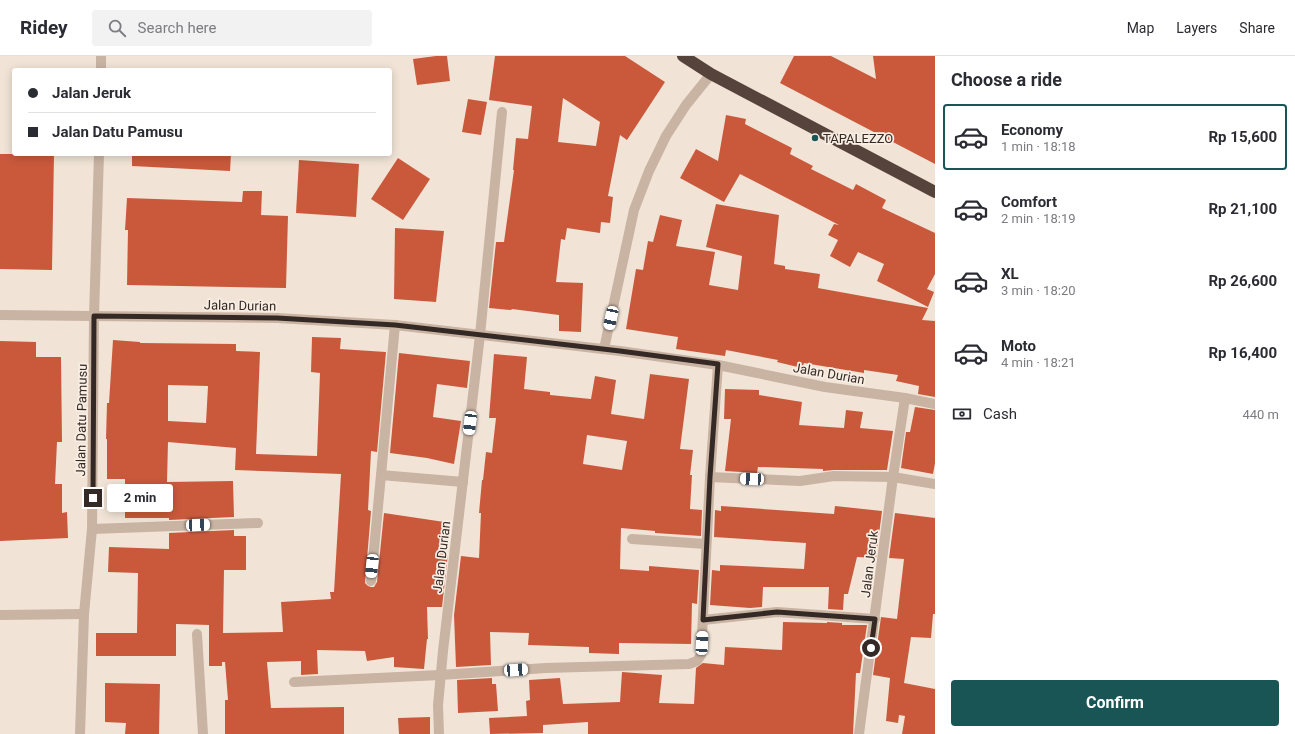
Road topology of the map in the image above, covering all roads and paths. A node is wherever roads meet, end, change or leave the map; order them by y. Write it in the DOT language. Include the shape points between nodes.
graph roads {
  1 [pos="101,56"];
  2 [pos="683,56"];
  3 [pos="101,68"];
  4 [pos="711,74"];
  5 [pos="502,112"];
  6 [pos="98,156"];
  7 [pos="935,192"];
  8 [pos="0,314"];
  9 [pos="94,316"];
  10 [pos="395,325"];
  11 [pos="480,335"];
  12 [pos="604,349"];
  13 [pos="718,364"];
  14 [pos="905,398"];
  15 [pos="935,404"];
  16 [pos="381,475"];
  17 [pos="710,477"];
  18 [pos="893,477"];
  19 [pos="463,482"];
  20 [pos="935,484"];
  21 [pos="258,523"];
  22 [pos="92,529"];
  23 [pos="632,539"];
  24 [pos="706,544"];
  25 [pos="371,581"];
  26 [pos="84,614"];
  27 [pos="0,615"];
  28 [pos="875,619"];
  29 [pos="703,620"];
  30 [pos="197,634"];
  31 [pos="440,676"];
  32 [pos="294,682"];
  33 [pos="80,734"];
  34 [pos="203,734"];
  35 [pos="439,734"];
  36 [pos="859,734"];
  1 -- 3 [label="street"];
  2 -- 4 [label="highway"];
  4 -- 7 [label="highway"];
  4 -- 12 [label="street" via="666,136 649,171 634,210"];
  5 -- 11 [label="street"];
  6 -- 9 [label="street, Jalan Datu Pamusu"];
  8 -- 9 [label="street, Jalan Durian"];
  9 -- 10 [label="street, Jalan Durian" via="277,318"];
  9 -- 22 [label="street, Jalan Datu Pamusu"];
  10 -- 11 [label="street, Jalan Durian"];
  10 -- 16 [label="street"];
  11 -- 12 [label="street, Jalan Durian"];
  11 -- 19 [label="street, Jalan Durian"];
  12 -- 13 [label="street, Jalan Durian"];
  13 -- 14 [label="street, Jalan Durian" via="825,387"];
  13 -- 17 [label="street"];
  14 -- 15 [label="street, Jalan Durian"];
  14 -- 18 [label="street, Jalan Jeruk"];
  16 -- 19 [label="street"];
  16 -- 25 [label="street"];
  17 -- 18 [label="street" via="800,481 834,476"];
  17 -- 24 [label="street"];
  18 -- 20 [label="street"];
  18 -- 28 [label="street, Jalan Jeruk"];
  19 -- 31 [label="street, Jalan Durian"];
  21 -- 22 [label="street"];
  22 -- 26 [label="street, Jalan Datu Pamusu"];
  23 -- 24 [label="street"];
  24 -- 29 [label="street"];
  26 -- 27 [label="street"];
  26 -- 33 [label="street, Jalan Datu Pamusu"];
  28 -- 29 [label="street" via="777,612"];
  28 -- 36 [label="street, Jalan Jeruk"];
  29 -- 31 [label="street" via="701,655 689,664 546,668"];
  30 -- 34 [label="street"];
  31 -- 32 [label="street"];
  31 -- 35 [label="street, Jalan Durian"];
}
